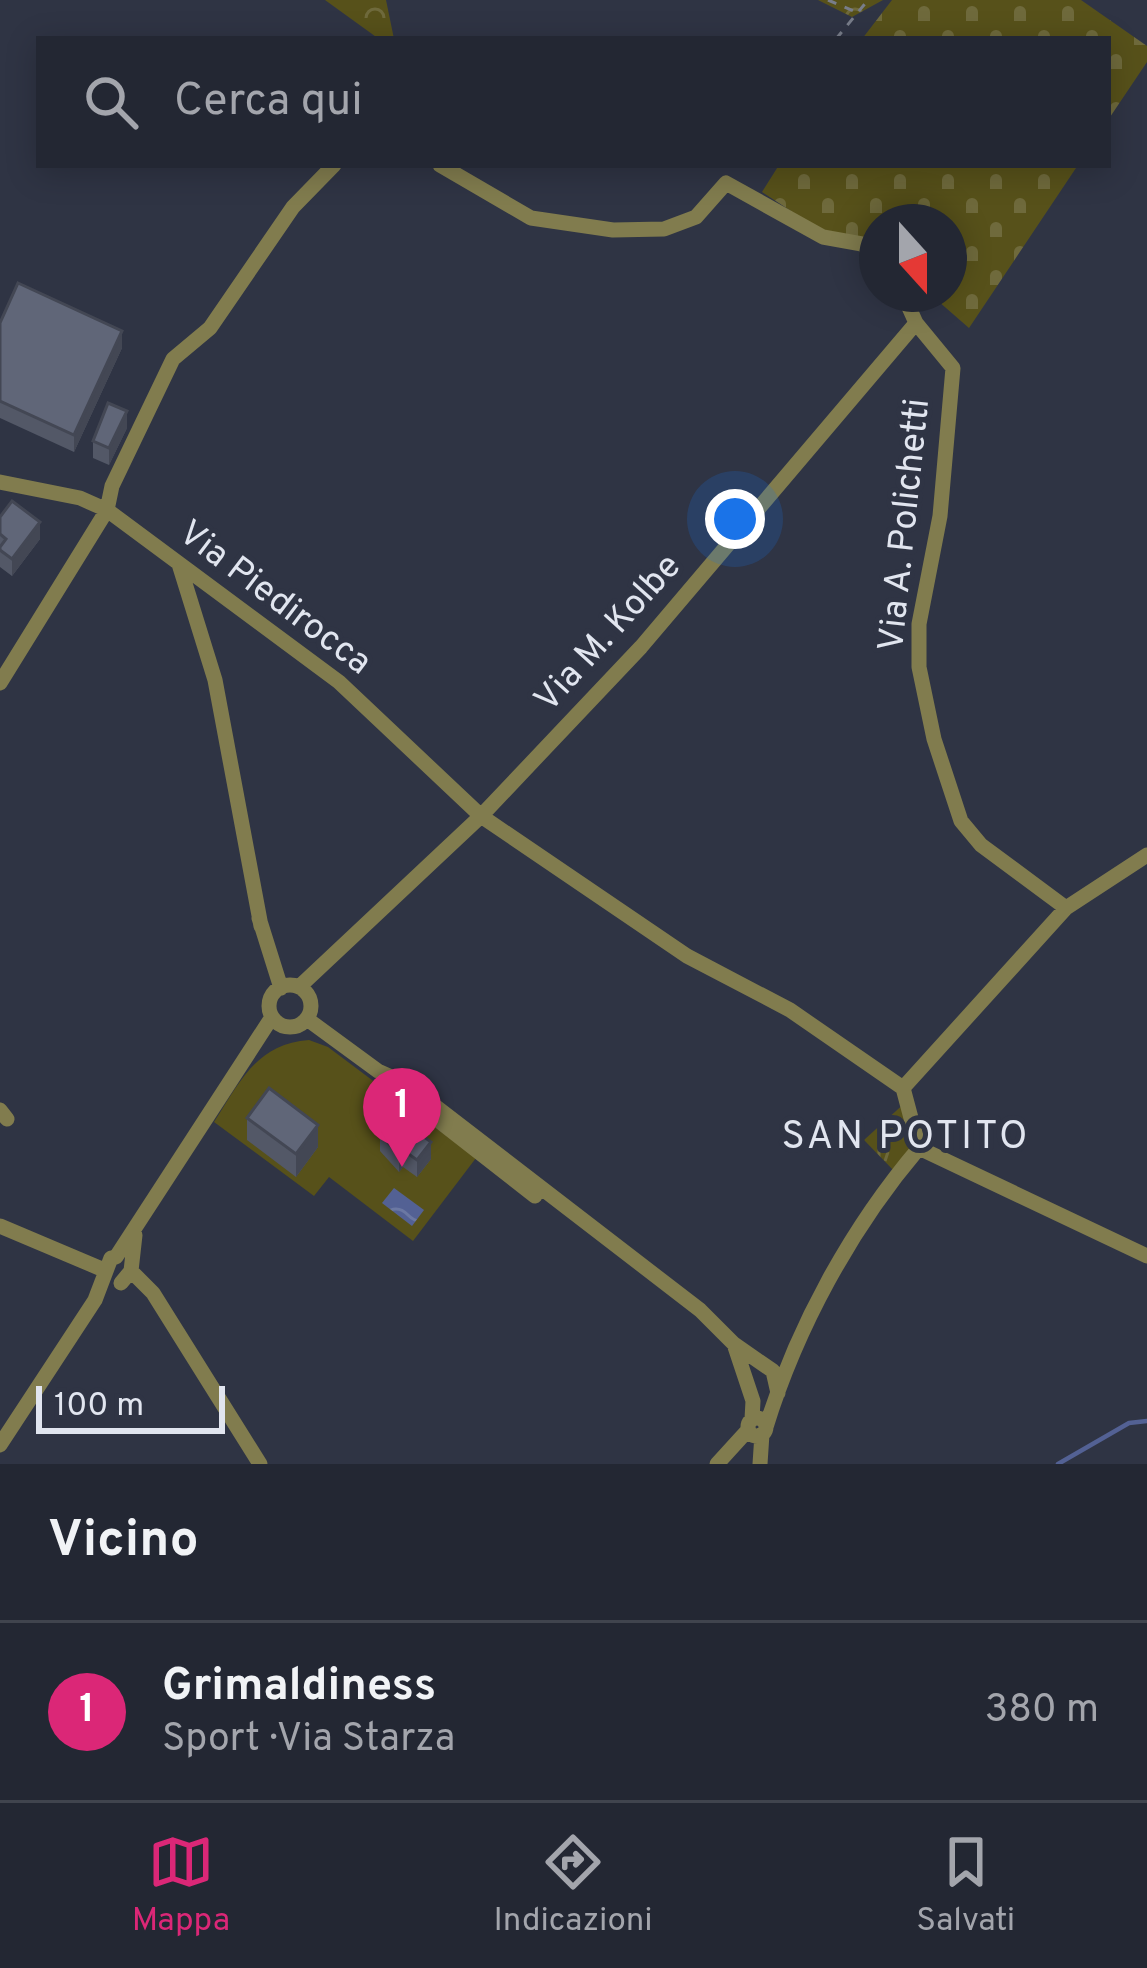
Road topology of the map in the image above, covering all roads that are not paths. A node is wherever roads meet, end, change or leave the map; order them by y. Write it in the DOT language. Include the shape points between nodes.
graph roads {
  1 [pos="331,168"];
  2 [pos="445,168"];
  3 [pos="859,243"];
  4 [pos="911,312"];
  5 [pos="916,323"];
  6 [pos="0,482"];
  7 [pos="107,510"];
  8 [pos="179,564"];
  9 [pos="0,682"];
  10 [pos="481,817"];
  11 [pos="1147,855"];
  12 [pos="1066,908"];
  13 [pos="299,987"];
  14 [pos="281,988"];
  15 [pos="272,1017"];
  16 [pos="308,1019"];
  17 [pos="903,1088"];
  18 [pos="919,1148"];
  19 [pos="0,1226"];
  20 [pos="1147,1256"];
  21 [pos="117,1270"];
  22 [pos="734,1344"];
  23 [pos="778,1393"];
  24 [pos="757,1428"];
  25 [pos="0,1444"];
  26 [pos="260,1464"];
  27 [pos="718,1464"];
  28 [pos="760,1464"];
  1 -- 7 [label="street" via="293,207 209,328 173,359"];
  2 -- 3 [label="street" via="531,218 613,230 664,230 696,217 726,183 823,237"];
  4 -- 5 [label="street, Via A. Polichetti"];
  5 -- 10 [label="street, Via M. Kolbe" via="641,647"];
  5 -- 12 [label="street, Via A. Polichetti" via="953,368 940,516 919,623 934,739 961,821"];
  6 -- 7 [label="street, Via Piedirocca"];
  7 -- 8 [label="street, Via Piedirocca"];
  7 -- 9 [label="street"];
  8 -- 10 [label="street, Via Piedirocca" via="339,682"];
  8 -- 14 [label="street"];
  10 -- 13 [label="street, Via M. Kolbe"];
  10 -- 17 [label="street, Via Piedirocca"];
  11 -- 12 [label="street"];
  12 -- 17 [label="street"];
  13 -- 14 [label="street"];
  13 -- 16 [label="street" via="310,998"];
  14 -- 15 [label="street" via="269,1004"];
  15 -- 16 [label="street" via="293,1027"];
  15 -- 21 [label="street"];
  16 -- 22 [label="street"];
  17 -- 18 [label="street"];
  18 -- 20 [label="street"];
  18 -- 23 [label="street" via="859,1226"];
  19 -- 21 [label="street"];
  21 -- 25 [label="street"];
  21 -- 26 [label="street" via="154,1293"];
  22 -- 23 [label="street" via="773,1371"];
  22 -- 24 [label="street"];
  23 -- 24 [label="street"];
  24 -- 27 [label="street"];
  24 -- 28 [label="street"];
}
